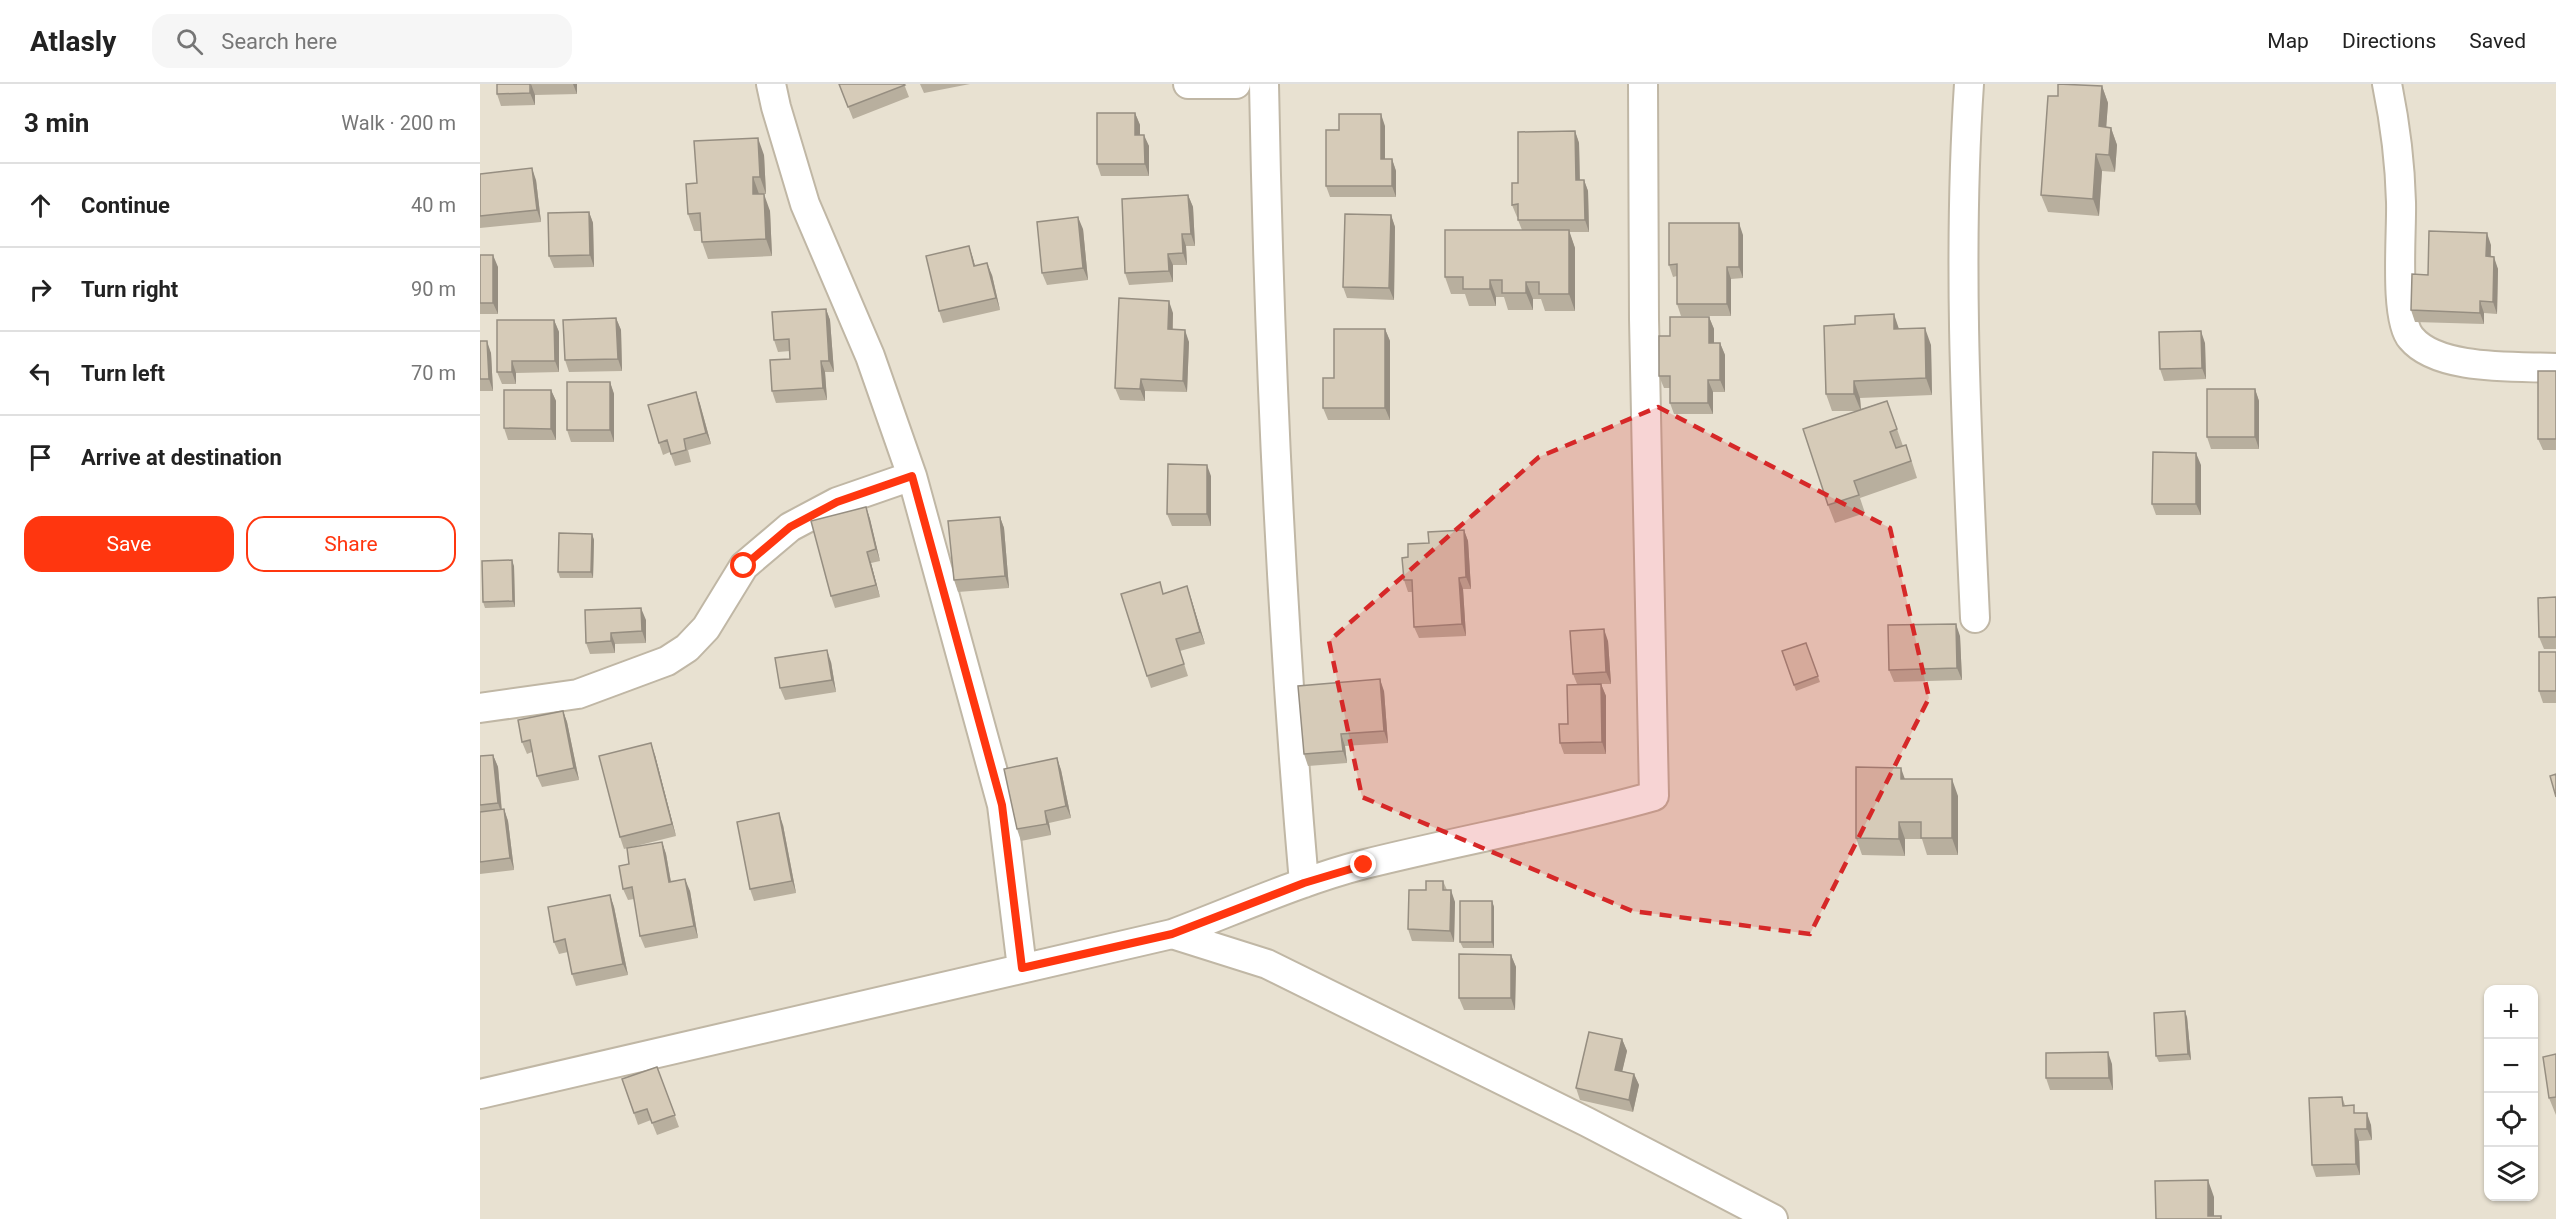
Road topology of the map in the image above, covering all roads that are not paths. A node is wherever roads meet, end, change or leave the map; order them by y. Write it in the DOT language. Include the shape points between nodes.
graph roads {
  1 [pos="771,84"];
  2 [pos="1188,84"];
  3 [pos="1236,84"];
  4 [pos="1264,84"];
  5 [pos="1643,84"];
  6 [pos="1968,84"];
  7 [pos="2387,84"];
  8 [pos="2556,368"];
  9 [pos="912,476"];
  10 [pos="1975,618"];
  11 [pos="480,708"];
  12 [pos="1304,883"];
  13 [pos="1172,934"];
  14 [pos="1022,968"];
  15 [pos="480,1094"];
  16 [pos="1773,1219"];
  1 -- 9 [label="street" via="805,204 870,356"];
  2 -- 3 [label="street"];
  4 -- 12 [label="street" via="1268,288"];
  5 -- 12 [label="street" via="1654,796"];
  6 -- 10 [label="street" via="1964,159 1967,450"];
  7 -- 8 [label="street" via="2400,179 2401,304 2410,338 2427,351 2453,361"];
  9 -- 11 [label="street" via="837,502 790,527 744,566 706,628 668,661 578,694"];
  9 -- 14 [label="street" via="1002,805"];
  12 -- 13 [label="street"];
  13 -- 14 [label="street"];
  13 -- 16 [label="street" via="1267,964"];
  14 -- 15 [label="street"];
}
